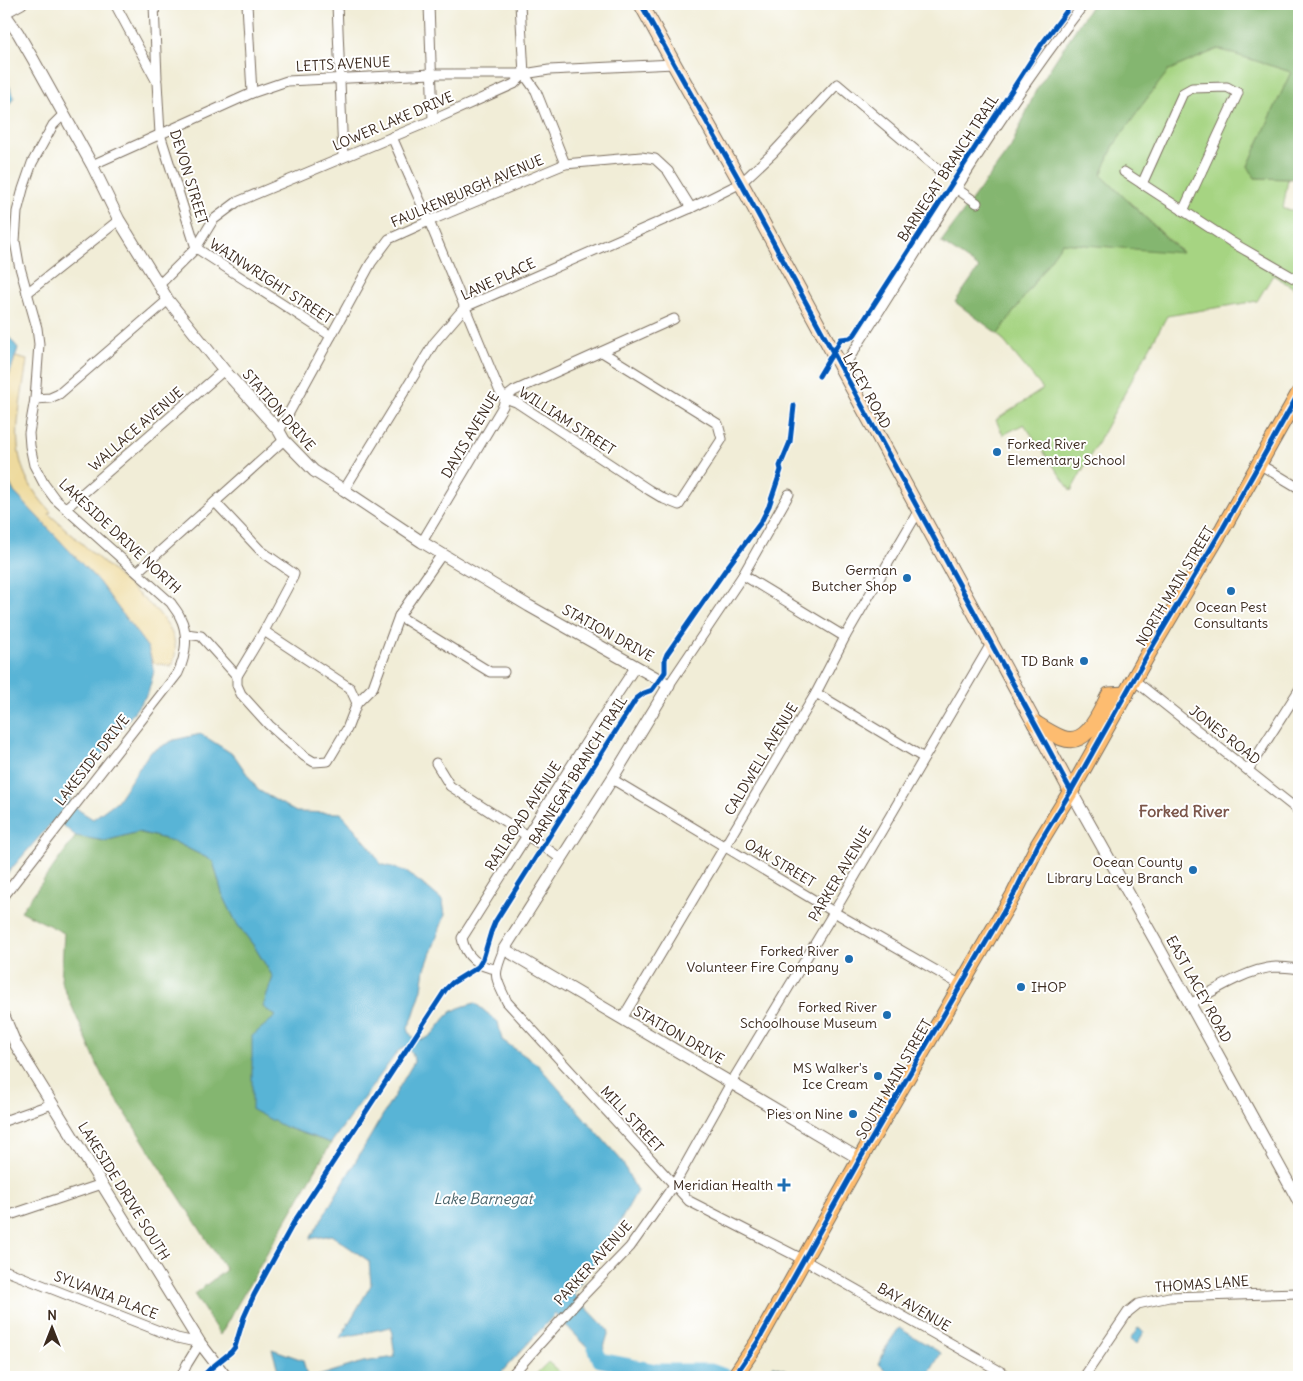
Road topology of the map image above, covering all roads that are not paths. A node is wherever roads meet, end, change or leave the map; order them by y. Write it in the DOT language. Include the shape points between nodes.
graph roads {
  1 [pos="22,4"];
  2 [pos="115,4"];
  3 [pos="154,4"];
  4 [pos="247,4"];
  5 [pos="337,4"];
  6 [pos="429,4"];
  7 [pos="520,4"];
  8 [pos="641,4"];
  9 [pos="1084,4"];
  10 [pos="4,13"];
  11 [pos="674,64"];
  12 [pos="432,74"];
  13 [pos="524,74"];
  14 [pos="340,78"];
  15 [pos="157,82"];
  16 [pos="252,93"];
  17 [pos="64,114"];
  18 [pos="433,120"];
  19 [pos="160,134"];
  20 [pos="392,137"];
  21 [pos="343,157"];
  22 [pos="565,164"];
  23 [pos="92,165"];
  24 [pos="942,172"];
  25 [pos="1124,172"];
  26 [pos="741,183"];
  27 [pos="1142,184"];
  28 [pos="956,189"];
  29 [pos="977,203"];
  30 [pos="691,208"];
  31 [pos="1183,211"];
  32 [pos="119,220"];
  33 [pos="429,221"];
  34 [pos="196,248"];
  35 [pos="1299,281"];
  36 [pos="158,285"];
  37 [pos="26,293"];
  38 [pos="168,300"];
  39 [pos="465,308"];
  40 [pos="674,319"];
  41 [pos="331,336"];
  42 [pos="602,352"];
  43 [pos="842,369"];
  44 [pos="224,370"];
  45 [pos="505,398"];
  46 [pos="35,399"];
  47 [pos="1298,399"];
  48 [pos="281,435"];
  49 [pos="1259,464"];
  50 [pos="1299,488"];
  51 [pos="344,490"];
  52 [pos="789,494"];
  53 [pos="215,502"];
  54 [pos="66,508"];
  55 [pos="919,510"];
  56 [pos="422,542"];
  57 [pos="442,554"];
  58 [pos="137,572"];
  59 [pos="743,576"];
  60 [pos="399,616"];
  61 [pos="264,631"];
  62 [pos="186,634"];
  63 [pos="845,637"];
  64 [pos="991,644"];
  65 [pos="636,666"];
  66 [pos="504,672"];
  67 [pos="237,676"];
  68 [pos="1134,680"];
  69 [pos="669,684"];
  70 [pos="1299,690"];
  71 [pos="816,693"];
  72 [pos="1126,694"];
  73 [pos="357,703"];
  74 [pos="1034,723"];
  75 [pos="924,758"];
  76 [pos="436,763"];
  77 [pos="1248,770"];
  78 [pos="612,779"];
  79 [pos="1071,791"];
  80 [pos="1299,811"];
  81 [pos="527,835"];
  82 [pos="725,846"];
  83 [pos="560,858"];
  84 [pos="4,896"];
  85 [pos="834,912"];
  86 [pos="504,949"];
  87 [pos="496,969"];
  88 [pos="1299,969"];
  89 [pos="961,985"];
  90 [pos="1190,1004"];
  91 [pos="622,1020"];
  92 [pos="4,1021"];
  93 [pos="731,1083"];
  94 [pos="52,1104"];
  95 [pos="4,1121"];
  96 [pos="860,1159"];
  97 [pos="102,1184"];
  98 [pos="674,1184"];
  99 [pos="1299,1202"];
  100 [pos="4,1217"];
  101 [pos="804,1260"];
  102 [pos="4,1271"];
  103 [pos="1299,1292"];
  104 [pos="200,1343"];
  105 [pos="181,1377"];
  106 [pos="226,1377"];
  107 [pos="510,1377"];
  108 [pos="734,1377"];
  109 [pos="1010,1377"];
  110 [pos="1084,1377"];
  1 -- 10 [label="street"];
  2 -- 15 [label="street, DEVON STREET"];
  3 -- 15 [label="street"];
  4 -- 16 [label="street"];
  5 -- 14 [label="street"];
  6 -- 12 [label="street"];
  7 -- 13 [label="street"];
  8 -- 11 [label="main road, LACEY ROAD"];
  9 -- 28 [label="street" via="1051,46"];
  10 -- 17 [label="street"];
  11 -- 13 [label="street, LOWER LAKE DRIVE"];
  11 -- 26 [label="main road, LACEY ROAD"];
  12 -- 13 [label="street, LETTS AVENUE"];
  12 -- 14 [label="street, LETTS AVENUE"];
  12 -- 18 [label="street"];
  13 -- 18 [label="street, LOWER LAKE DRIVE" via="514,84"];
  13 -- 22 [label="street" via="536,90"];
  14 -- 16 [label="street, LETTS AVENUE" via="287,81"];
  14 -- 21 [label="street"];
  15 -- 19 [label="street, DEVON STREET"];
  16 -- 19 [label="street, LETTS AVENUE"];
  17 -- 23 [label="street, STATION DRIVE"];
  17 -- 37 [label="street, LAKESIDE DRIVE NORTH" via="53,125 32,163 17,212 15,241"];
  18 -- 20 [label="street, LOWER LAKE DRIVE"];
  19 -- 23 [label="street, LETTS AVENUE"];
  19 -- 34 [label="street, DEVON STREET"];
  20 -- 21 [label="street, LOWER LAKE DRIVE"];
  20 -- 33 [label="street, WILLIAM STREET"];
  21 -- 34 [label="street, LOWER LAKE DRIVE" via="237,202 213,220"];
  22 -- 30 [label="street, FAULKENBURGH AVENUE" via="641,157 655,159 668,171"];
  22 -- 33 [label="street, FAULKENBURGH AVENUE"];
  23 -- 32 [label="street, STATION DRIVE"];
  24 -- 26 [label="street, LANE PLACE" via="837,84"];
  25 -- 27 [label="street"];
  26 -- 30 [label="street, LANE PLACE"];
  26 -- 43 [label="main road, LACEY ROAD"];
  27 -- 31 [label="street"];
  27 -- 31 [label="street" via="1183,93 1192,88 1227,86 1238,93"];
  28 -- 29 [label="street"];
  28 -- 43 [label="street"];
  30 -- 39 [label="street, LANE PLACE"];
  31 -- 35 [label="street"];
  32 -- 36 [label="street, STATION DRIVE"];
  32 -- 37 [label="street"];
  33 -- 39 [label="street, WILLIAM STREET"];
  33 -- 41 [label="street, FAULKENBURGH AVENUE" via="389,239 371,264"];
  34 -- 36 [label="street, LOWER LAKE DRIVE"];
  34 -- 41 [label="street, WAINWRIGHT STREET"];
  36 -- 38 [label="street, STATION DRIVE"];
  37 -- 46 [label="street, LAKESIDE DRIVE NORTH" via="39,344"];
  38 -- 44 [label="street, STATION DRIVE"];
  38 -- 46 [label="street" via="60,394"];
  39 -- 45 [label="street, WILLIAM STREET"];
  39 -- 51 [label="street, LANE PLACE" via="434,343"];
  40 -- 42 [label="street, DAVIS AVENUE"];
  41 -- 48 [label="street, FAULKENBURGH AVENUE"];
  42 -- 45 [label="street, DAVIS AVENUE"];
  42 -- 45 [label="street, WILLIAM STREET" via="718,424 722,439 678,505"];
  43 -- 55 [label="main road, LACEY ROAD"];
  44 -- 48 [label="street, STATION DRIVE"];
  44 -- 54 [label="street, WALLACE AVENUE"];
  45 -- 56 [label="street, DAVIS AVENUE"];
  46 -- 54 [label="street, LAKESIDE DRIVE NORTH" via="29,433 34,465 55,499"];
  47 -- 49 [label="highway, NORTH MAIN STREET"];
  48 -- 51 [label="street, STATION DRIVE" via="314,471"];
  48 -- 53 [label="street, FAULKENBURGH AVENUE"];
  49 -- 50 [label="street"];
  49 -- 68 [label="highway, NORTH MAIN STREET"];
  51 -- 56 [label="street, STATION DRIVE"];
  52 -- 59 [label="street"];
  53 -- 58 [label="street, FAULKENBURGH AVENUE"];
  53 -- 61 [label="street" via="260,550 294,574"];
  54 -- 58 [label="street, LAKESIDE DRIVE NORTH"];
  55 -- 63 [label="street, CALDWELL AVENUE"];
  55 -- 64 [label="main road, LACEY ROAD"];
  56 -- 57 [label="street, STATION DRIVE"];
  57 -- 60 [label="street"];
  57 -- 65 [label="street, STATION DRIVE"];
  58 -- 62 [label="street, LAKESIDE DRIVE NORTH" via="171,603"];
  59 -- 63 [label="street"];
  59 -- 69 [label="street"];
  60 -- 66 [label="street" via="490,672"];
  60 -- 73 [label="street" via="373,686"];
  61 -- 67 [label="street"];
  61 -- 73 [label="street" via="350,688"];
  62 -- 67 [label="street" via="200,636"];
  62 -- 84 [label="street, LAKESIDE DRIVE" via="184,660 178,673"];
  63 -- 71 [label="street, CALDWELL AVENUE"];
  64 -- 74 [label="main road, LACEY ROAD"];
  64 -- 75 [label="street, PARKER AVENUE"];
  65 -- 69 [label="street, STATION DRIVE"];
  65 -- 81 [label="street, RAILROAD AVENUE"];
  67 -- 73 [label="street" via="241,694 269,725 314,762 328,761 348,729"];
  68 -- 72 [label="highway, NORTH MAIN STREET"];
  68 -- 77 [label="street, JONES ROAD"];
  69 -- 78 [label="street"];
  70 -- 77 [label="street"];
  71 -- 75 [label="street"];
  71 -- 82 [label="street, CALDWELL AVENUE"];
  72 -- 74 [label="highway" via="1109,695 1089,730 1073,740"];
  72 -- 79 [label="highway, NORTH MAIN STREET"];
  74 -- 79 [label="main road, LACEY ROAD"];
  75 -- 85 [label="street, PARKER AVENUE"];
  76 -- 81 [label="street" via="450,786"];
  77 -- 80 [label="street, JONES ROAD"];
  78 -- 82 [label="street, OAK STREET"];
  78 -- 83 [label="street"];
  79 -- 89 [label="highway, SOUTH MAIN STREET"];
  79 -- 90 [label="street, EAST LACEY ROAD"];
  81 -- 83 [label="street"];
  81 -- 87 [label="street, RAILROAD AVENUE" via="462,938 463,946 471,957 486,968"];
  82 -- 85 [label="street, OAK STREET"];
  82 -- 91 [label="street, CALDWELL AVENUE"];
  83 -- 86 [label="street"];
  85 -- 89 [label="street, OAK STREET"];
  85 -- 93 [label="street, PARKER AVENUE"];
  86 -- 87 [label="street"];
  86 -- 91 [label="street, STATION DRIVE"];
  87 -- 98 [label="street, MILL STREET" via="496,980 506,1002"];
  88 -- 90 [label="street" via="1274,967 1256,971"];
  89 -- 96 [label="highway, SOUTH MAIN STREET"];
  90 -- 99 [label="street, EAST LACEY ROAD"];
  91 -- 93 [label="street, STATION DRIVE"];
  92 -- 94 [label="street, LAKESIDE DRIVE SOUTH"];
  93 -- 96 [label="street, STATION DRIVE"];
  93 -- 98 [label="street, PARKER AVENUE"];
  94 -- 95 [label="street"];
  94 -- 97 [label="street, LAKESIDE DRIVE SOUTH"];
  96 -- 101 [label="highway, SOUTH MAIN STREET"];
  97 -- 100 [label="street"];
  97 -- 104 [label="street, LAKESIDE DRIVE SOUTH"];
  98 -- 101 [label="street, MILL STREET" via="689,1201"];
  98 -- 107 [label="street, PARKER AVENUE" via="630,1246"];
  101 -- 108 [label="highway, SOUTH MAIN STREET"];
  101 -- 109 [label="street, BAY AVENUE"];
  102 -- 104 [label="street, SYLVANIA PLACE" via="178,1338"];
  103 -- 110 [label="street, THOMAS LANE" via="1169,1298 1138,1304 1128,1312"];
  104 -- 105 [label="street"];
  104 -- 106 [label="street, LAKESIDE DRIVE SOUTH"];
}
